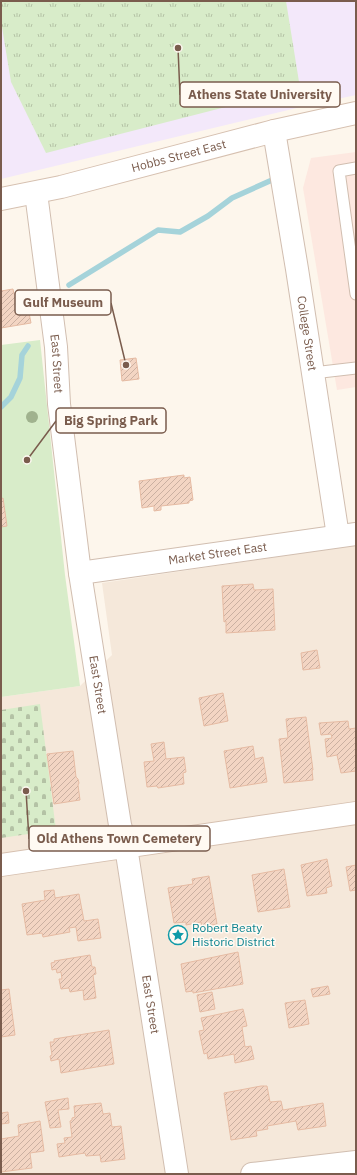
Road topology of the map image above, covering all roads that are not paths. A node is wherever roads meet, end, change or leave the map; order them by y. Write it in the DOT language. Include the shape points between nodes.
graph roads {
  1 [pos="356,113"];
  2 [pos="274,131"];
  3 [pos="356,168"];
  4 [pos="36,193"];
  5 [pos="1,199"];
  6 [pos="356,294"];
  7 [pos="356,368"];
  8 [pos="313,373"];
  9 [pos="347,535"];
  10 [pos="80,573"];
  11 [pos="356,813"];
  12 [pos="126,847"];
  13 [pos="1,865"];
  14 [pos="356,1162"];
  15 [pos="177,1174"];
  16 [pos="252,1174"];
  1 -- 2 [label="street, Hobbs Street East"];
  2 -- 4 [label="street, Hobbs Street East"];
  2 -- 8 [label="street, College Street"];
  3 -- 6 [label="lane" via="339,171"];
  4 -- 5 [label="street, Hobbs Street East"];
  4 -- 10 [label="street, East Street" via="56,347 59,404"];
  7 -- 8 [label="lane"];
  8 -- 9 [label="street, College Street"];
  9 -- 10 [label="street, Market Street East"];
  10 -- 12 [label="street, East Street" via="120,825"];
  11 -- 12 [label="street"];
  12 -- 13 [label="street"];
  12 -- 15 [label="street, East Street"];
  14 -- 16 [label="street"];
}
